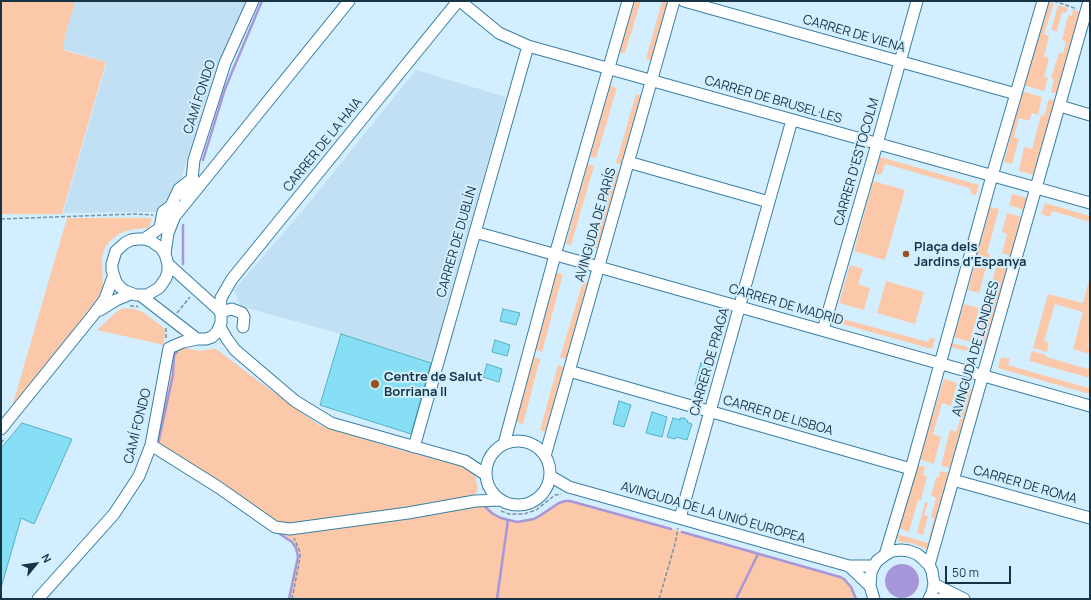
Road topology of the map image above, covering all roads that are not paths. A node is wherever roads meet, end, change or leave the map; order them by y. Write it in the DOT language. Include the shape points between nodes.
graph roads {
  1 [pos="253,1"];
  2 [pos="349,1"];
  3 [pos="459,1"];
  4 [pos="628,1"];
  5 [pos="674,1"];
  6 [pos="684,1"];
  7 [pos="918,1"];
  8 [pos="1043,1"];
  9 [pos="1089,1"];
  10 [pos="528,46"];
  11 [pos="900,62"];
  12 [pos="608,68"];
  13 [pos="651,80"];
  14 [pos="1016,94"];
  15 [pos="1060,106"];
  16 [pos="1090,115"];
  17 [pos="792,120"];
  18 [pos="877,144"];
  19 [pos="628,162"];
  20 [pos="211,170"];
  21 [pos="992,176"];
  22 [pos="192,179"];
  23 [pos="1036,188"];
  24 [pos="769,202"];
  25 [pos="1090,203"];
  26 [pos="184,205"];
  27 [pos="175,216"];
  28 [pos="160,228"];
  29 [pos="475,232"];
  30 [pos="144,239"];
  31 [pos="555,255"];
  32 [pos="167,259"];
  33 [pos="598,267"];
  34 [pos="113,277"];
  35 [pos="136,295"];
  36 [pos="740,307"];
  37 [pos="220,311"];
  38 [pos="94,314"];
  39 [pos="243,326"];
  40 [pos="220,327"];
  41 [pos="823,330"];
  42 [pos="201,339"];
  43 [pos="235,350"];
  44 [pos="940,363"];
  45 [pos="569,371"];
  46 [pos="983,376"];
  47 [pos="1090,406"];
  48 [pos="710,412"];
  49 [pos="3,433"];
  50 [pos="504,444"];
  51 [pos="151,445"];
  52 [pos="414,447"];
  53 [pos="545,456"];
  54 [pos="489,459"];
  55 [pos="465,461"];
  56 [pos="911,469"];
  57 [pos="486,476"];
  58 [pos="550,476"];
  59 [pos="953,480"];
  60 [pos="489,487"];
  61 [pos="565,490"];
  62 [pos="543,493"];
  63 [pos="475,501"];
  64 [pos="498,504"];
  65 [pos="680,518"];
  66 [pos="1090,518"];
  67 [pos="885,555"];
  68 [pos="929,565"];
  69 [pos="849,566"];
  70 [pos="874,566"];
  71 [pos="934,584"];
  72 [pos="870,586"];
  73 [pos="38,599"];
  74 [pos="874,599"];
  75 [pos="929,599"];
  76 [pos="940,599"];
  77 [pos="962,599"];
  1 -- 22 [label="street, CAMÍ FONDO" via="225,63 194,160"];
  2 -- 20 [label="street"];
  3 -- 10 [label="street, CARRER DE BRUSEL·LES" via="499,33"];
  3 -- 37 [label="street, CARRER DE LA HAIA" via="232,279 221,298"];
  4 -- 12 [label="street"];
  5 -- 13 [label="street, AVINGUDA DE PARÍS"];
  6 -- 11 [label="street, CARRER DE VIENA"];
  7 -- 11 [label="street, CARRER D'ESTOCOLM"];
  8 -- 14 [label="street"];
  9 -- 15 [label="street, AVINGUDA DE LONDRES"];
  10 -- 12 [label="street, CARRER DE BRUSEL·LES"];
  10 -- 29 [label="street, CARRER DE DUBLÍN"];
  11 -- 14 [label="street, CARRER DE VIENA"];
  11 -- 18 [label="street, CARRER D'ESTOCOLM"];
  12 -- 13 [label="street, CARRER DE BRUSEL·LES"];
  12 -- 31 [label="street"];
  13 -- 17 [label="street, CARRER DE BRUSEL·LES"];
  13 -- 19 [label="street, AVINGUDA DE PARÍS"];
  14 -- 21 [label="street"];
  15 -- 16 [label="street"];
  15 -- 23 [label="street, AVINGUDA DE LONDRES"];
  17 -- 18 [label="street, CARRER DE BRUSEL·LES"];
  17 -- 24 [label="street, CARRER DE PRAGA"];
  18 -- 21 [label="street, CARRER DE BRUSEL·LES"];
  18 -- 41 [label="street, CARRER D'ESTOCOLM"];
  19 -- 24 [label="street"];
  19 -- 33 [label="street, AVINGUDA DE PARÍS"];
  20 -- 22 [label="street"];
  20 -- 26 [label="street"];
  21 -- 23 [label="street, CARRER DE BRUSEL·LES"];
  21 -- 44 [label="street"];
  22 -- 26 [label="street, CAMÍ FONDO"];
  22 -- 28 [label="street" via="179,189 171,206 159,212"];
  23 -- 25 [label="street, CARRER DE BRUSEL·LES"];
  23 -- 46 [label="street, AVINGUDA DE LONDRES"];
  24 -- 36 [label="street, CARRER DE PRAGA"];
  26 -- 27 [label="street"];
  27 -- 28 [label="street"];
  27 -- 32 [label="street" via="168,233"];
  28 -- 30 [label="street"];
  29 -- 31 [label="street, CARRER DE MADRID"];
  29 -- 52 [label="street, CARRER DE DUBLÍN"];
  30 -- 32 [label="street" via="161,248"];
  30 -- 34 [label="street" via="126,242 116,251 112,264"];
  31 -- 33 [label="street, CARRER DE MADRID"];
  31 -- 50 [label="street"];
  32 -- 35 [label="street" via="166,278 159,288 147,295"];
  32 -- 37 [label="street" via="195,290"];
  33 -- 36 [label="street, CARRER DE MADRID"];
  33 -- 45 [label="street, AVINGUDA DE PARÍS"];
  34 -- 35 [label="street" via="120,288"];
  34 -- 38 [label="street" via="105,299"];
  35 -- 38 [label="street" via="116,300"];
  35 -- 42 [label="street"];
  36 -- 41 [label="street, CARRER DE MADRID"];
  36 -- 48 [label="street, CARRER DE PRAGA"];
  37 -- 39 [label="street" via="232,309 242,313"];
  37 -- 40 [label="street"];
  38 -- 49 [label="street"];
  40 -- 42 [label="street" via="212,337"];
  40 -- 43 [label="street"];
  41 -- 44 [label="street, CARRER DE MADRID"];
  42 -- 43 [label="street"];
  42 -- 51 [label="street, CAMÍ FONDO" via="169,348"];
  43 -- 52 [label="street" via="295,401 331,423"];
  44 -- 46 [label="street, CARRER DE MADRID"];
  44 -- 56 [label="street"];
  45 -- 48 [label="street, CARRER DE LISBOA"];
  45 -- 53 [label="street, AVINGUDA DE PARÍS"];
  46 -- 47 [label="street, CARRER DE MADRID"];
  46 -- 59 [label="street, AVINGUDA DE LONDRES"];
  48 -- 56 [label="street, CARRER DE LISBOA"];
  48 -- 65 [label="street, CARRER DE PRAGA"];
  50 -- 53 [label="street" via="522,441 539,449"];
  50 -- 54 [label="street" via="495,450"];
  51 -- 63 [label="street" via="275,527 290,529"];
  51 -- 73 [label="street, CAMÍ FONDO" via="139,476 114,514"];
  52 -- 55 [label="street"];
  53 -- 58 [label="street"];
  54 -- 55 [label="street"];
  54 -- 57 [label="street"];
  55 -- 57 [label="street"];
  56 -- 67 [label="street"];
  57 -- 60 [label="street"];
  58 -- 61 [label="street, AVINGUDA DE LA UNIÓ EUROPEA"];
  58 -- 62 [label="street"];
  59 -- 66 [label="street, CARRER DE ROMA"];
  59 -- 68 [label="street, AVINGUDA DE LONDRES"];
  60 -- 63 [label="street"];
  60 -- 64 [label="street"];
  61 -- 62 [label="street, AVINGUDA DE LA UNIÓ EUROPEA"];
  61 -- 65 [label="street, AVINGUDA DE LA UNIÓ EUROPEA"];
  62 -- 64 [label="street" via="528,504"];
  63 -- 64 [label="street"];
  65 -- 69 [label="street, AVINGUDA DE LA UNIÓ EUROPEA"];
  67 -- 68 [label="street" via="896,551 909,551"];
  67 -- 70 [label="street"];
  68 -- 71 [label="street"];
  69 -- 70 [label="street, AVINGUDA DE LA UNIÓ EUROPEA"];
  69 -- 72 [label="street, AVINGUDA DE LA UNIÓ EUROPEA"];
  70 -- 72 [label="street"];
  71 -- 75 [label="street"];
  71 -- 77 [label="street"];
  72 -- 74 [label="street"];
  76 -- 77 [label="street"];
}
